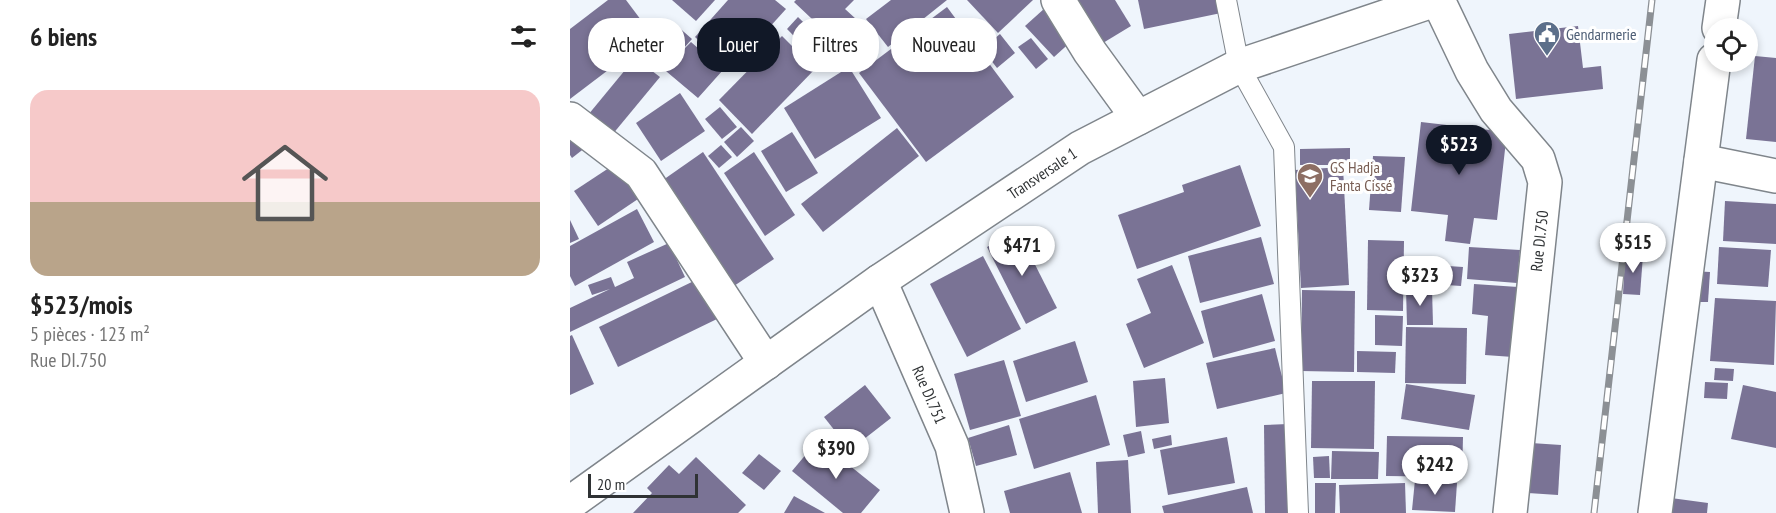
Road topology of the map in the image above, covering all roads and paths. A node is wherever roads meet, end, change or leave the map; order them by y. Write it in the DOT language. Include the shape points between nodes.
graph roads {
  1 [pos="1058,0"];
  2 [pos="1226,0"];
  3 [pos="1436,0"];
  4 [pos="1723,0"];
  5 [pos="1720,18"];
  6 [pos="1239,66"];
  7 [pos="1712,72"];
  8 [pos="1138,118"];
  9 [pos="570,120"];
  10 [pos="1701,161"];
  11 [pos="1776,176"];
  12 [pos="880,281"];
  13 [pos="766,363"];
  14 [pos="570,503"];
  15 [pos="967,513"];
  16 [pos="1298,513"];
  17 [pos="1510,513"];
  18 [pos="1655,513"];
  1 -- 8 [label="street"];
  2 -- 6 [label="lane"];
  3 -- 6 [label="street, Transversale 1"];
  3 -- 17 [label="street, Rue DI.750" via="1496,110 1538,159 1545,182"];
  4 -- 5 [label="street"];
  6 -- 8 [label="street, Transversale 1"];
  6 -- 16 [label="lane" via="1284,147"];
  7 -- 10 [label="street"];
  8 -- 12 [label="street, Transversale 1" via="1080,148"];
  9 -- 13 [label="street" via="640,173"];
  10 -- 11 [label="street"];
  10 -- 18 [label="street"];
  12 -- 13 [label="street, Transversale 1"];
  12 -- 15 [label="street, Rue DI.751" via="952,446"];
  13 -- 14 [label="street, Transversale 1"];
}
